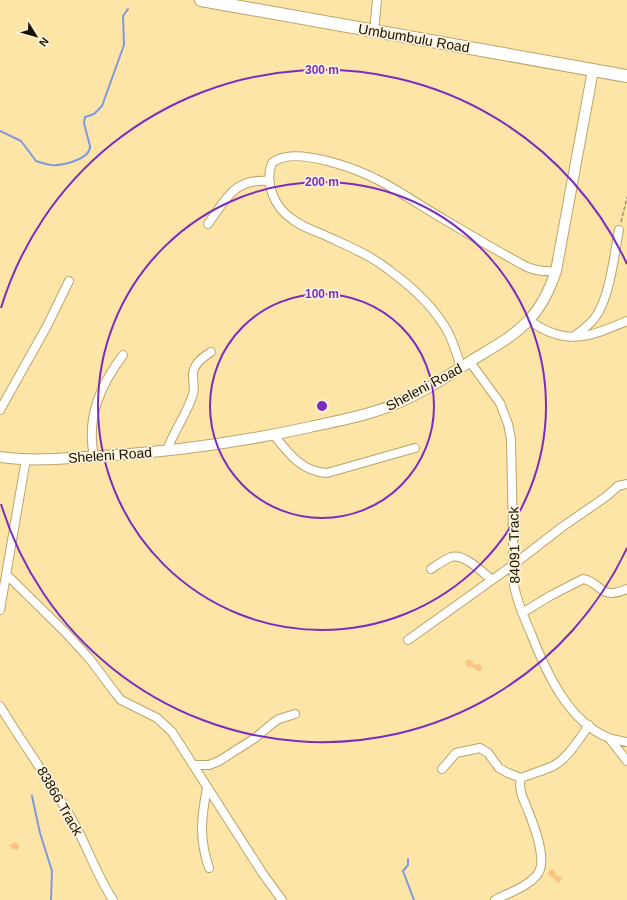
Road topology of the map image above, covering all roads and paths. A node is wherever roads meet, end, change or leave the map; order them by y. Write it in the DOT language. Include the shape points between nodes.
graph roads {
  1 [pos="201,0"];
  2 [pos="377,0"];
  3 [pos="374,31"];
  4 [pos="593,70"];
  5 [pos="627,76"];
  6 [pos="269,181"];
  7 [pos="627,197"];
  8 [pos="208,224"];
  9 [pos="619,230"];
  10 [pos="556,271"];
  11 [pos="69,281"];
  12 [pos="529,320"];
  13 [pos="627,321"];
  14 [pos="573,337"];
  15 [pos="211,352"];
  16 [pos="123,355"];
  17 [pos="465,365"];
  18 [pos="0,410"];
  19 [pos="274,435"];
  20 [pos="415,448"];
  21 [pos="167,452"];
  22 [pos="0,457"];
  23 [pos="94,457"];
  24 [pos="26,459"];
  25 [pos="627,484"];
  26 [pos="513,565"];
  27 [pos="431,569"];
  28 [pos="4,572"];
  29 [pos="492,580"];
  30 [pos="627,589"];
  31 [pos="0,610"];
  32 [pos="522,613"];
  33 [pos="408,640"];
  34 [pos="0,706"];
  35 [pos="295,714"];
  36 [pos="589,725"];
  37 [pos="609,738"];
  38 [pos="627,742"];
  39 [pos="627,761"];
  40 [pos="193,765"];
  41 [pos="442,769"];
  42 [pos="521,778"];
  43 [pos="207,788"];
  44 [pos="209,868"];
  45 [pos="113,900"];
  46 [pos="282,900"];
  47 [pos="495,900"];
  1 -- 3 [label="main road, Umbumbulu Road"];
  2 -- 3 [label="street"];
  3 -- 4 [label="main road, Umbumbulu Road"];
  4 -- 5 [label="main road, Umbumbulu Road"];
  4 -- 10 [label="street, Sheleni Road"];
  6 -- 8 [label="street" via="258,180 236,187"];
  6 -- 10 [label="street" via="272,163 281,158 308,157 332,162 381,182 527,267 544,272"];
  6 -- 17 [label="street, 84091 Track" via="279,207 291,219 373,259 390,270 426,303 440,319"];
  7 -- 9 [label="path"];
  9 -- 14 [label="street" via="606,291 599,310 589,325"];
  10 -- 12 [label="street, Sheleni Road" via="544,298"];
  11 -- 18 [label="street"];
  12 -- 14 [label="street" via="544,330 564,337"];
  12 -- 17 [label="street, Sheleni Road" via="512,336"];
  13 -- 14 [label="street" via="582,337"];
  15 -- 21 [label="street" via="198,361 193,370 193,395 171,438"];
  16 -- 23 [label="street" via="97,400 91,436"];
  17 -- 19 [label="street, Sheleni Road" via="409,398 376,411"];
  17 -- 26 [label="street, 84091 Track" via="500,403 508,424 512,449"];
  19 -- 20 [label="street" via="297,461 311,470 326,474"];
  19 -- 21 [label="street, Sheleni Road"];
  21 -- 23 [label="street, Sheleni Road"];
  22 -- 24 [label="street, Sheleni Road"];
  23 -- 24 [label="street, Sheleni Road"];
  24 -- 28 [label="street"];
  25 -- 26 [label="street" via="618,486"];
  26 -- 29 [label="street"];
  26 -- 32 [label="street, 84091 Track" via="516,597"];
  27 -- 29 [label="street" via="451,557 460,557"];
  28 -- 31 [label="street"];
  28 -- 40 [label="street" via="67,634 122,700 165,724 177,738"];
  29 -- 33 [label="street"];
  30 -- 32 [label="street" via="616,593 604,592 583,579"];
  32 -- 36 [label="street, 84091 Track" via="552,681 565,700"];
  34 -- 45 [label="street, 83866 Track" via="71,817"];
  35 -- 40 [label="street" via="279,719 256,738 220,761 209,765"];
  36 -- 37 [label="street, 84091 Track"];
  36 -- 42 [label="street" via="558,763"];
  37 -- 38 [label="street, 84091 Track"];
  37 -- 39 [label="street"];
  40 -- 43 [label="street"];
  41 -- 42 [label="street" via="456,753 480,748 488,753 500,768"];
  42 -- 47 [label="street" via="522,795 540,850 541,866 537,875 527,884"];
  43 -- 44 [label="street" via="203,807 202,838"];
  43 -- 46 [label="street"];
}
